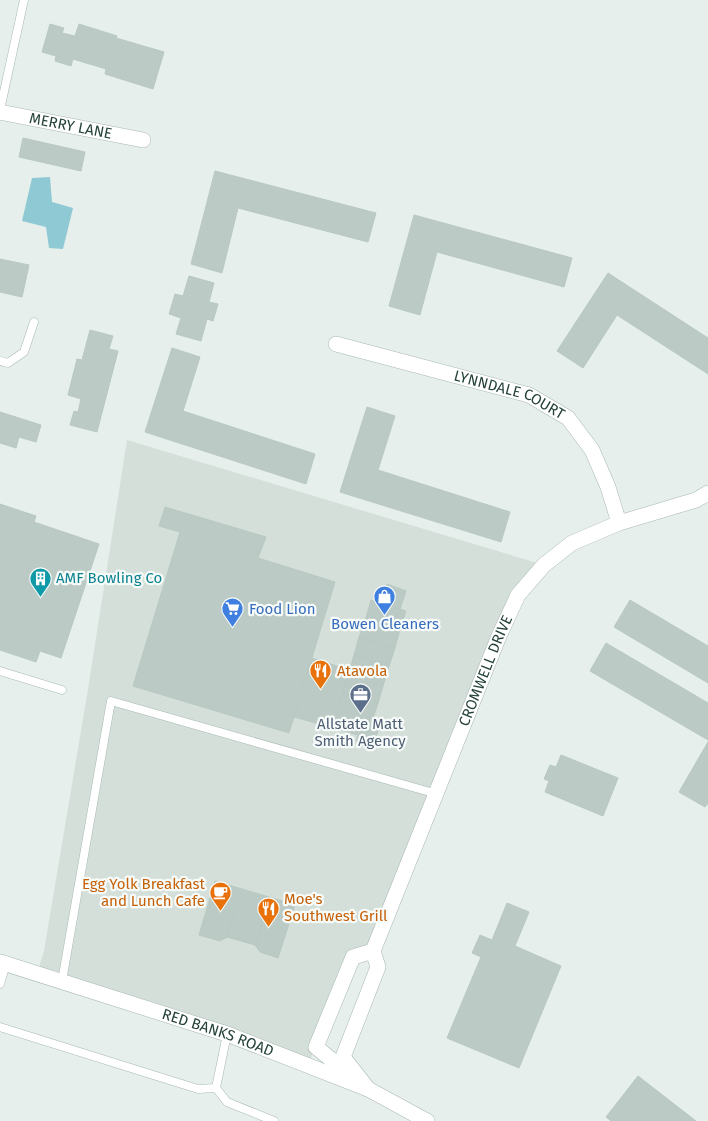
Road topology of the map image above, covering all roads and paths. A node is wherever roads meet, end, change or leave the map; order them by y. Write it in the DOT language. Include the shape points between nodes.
graph roads {
  1 [pos="24,0"];
  2 [pos="0,111"];
  3 [pos="143,140"];
  4 [pos="34,322"];
  5 [pos="336,344"];
  6 [pos="0,361"];
  7 [pos="708,493"];
  8 [pos="619,522"];
  9 [pos="0,671"];
  10 [pos="62,690"];
  11 [pos="437,794"];
  12 [pos="373,951"];
  13 [pos="3,963"];
  14 [pos="62,981"];
  15 [pos="0,984"];
  16 [pos="0,1027"];
  17 [pos="227,1034"];
  18 [pos="216,1088"];
  19 [pos="368,1088"];
  20 [pos="274,1121"];
  21 [pos="427,1121"];
  1 -- 2 [label="lane"];
  2 -- 3 [label="street, MERRY LANE"];
  4 -- 6 [label="lane" via="24,352 8,363"];
  5 -- 8 [label="street, LYNNDALE COURT" via="529,396 568,418 592,450"];
  7 -- 8 [label="street, CROMWELL DRIVE" via="696,500"];
  8 -- 11 [label="street, CROMWELL DRIVE" via="572,543 544,565 518,595"];
  9 -- 10 [label="lane"];
  11 -- 12 [label="street, CROMWELL DRIVE"];
  11 -- 14 [label="lane" via="111,700"];
  12 -- 19 [label="street, CROMWELL DRIVE" via="378,967 343,1057"];
  12 -- 19 [label="street" via="353,957 316,1047"];
  13 -- 14 [label="street, RED BANKS ROAD"];
  13 -- 15 [label="lane"];
  14 -- 17 [label="street, RED BANKS ROAD"];
  16 -- 18 [label="lane" via="198,1089"];
  17 -- 18 [label="lane"];
  17 -- 19 [label="street, RED BANKS ROAD"];
  18 -- 20 [label="lane" via="227,1102"];
  19 -- 21 [label="street, RED BANKS ROAD"];
}
